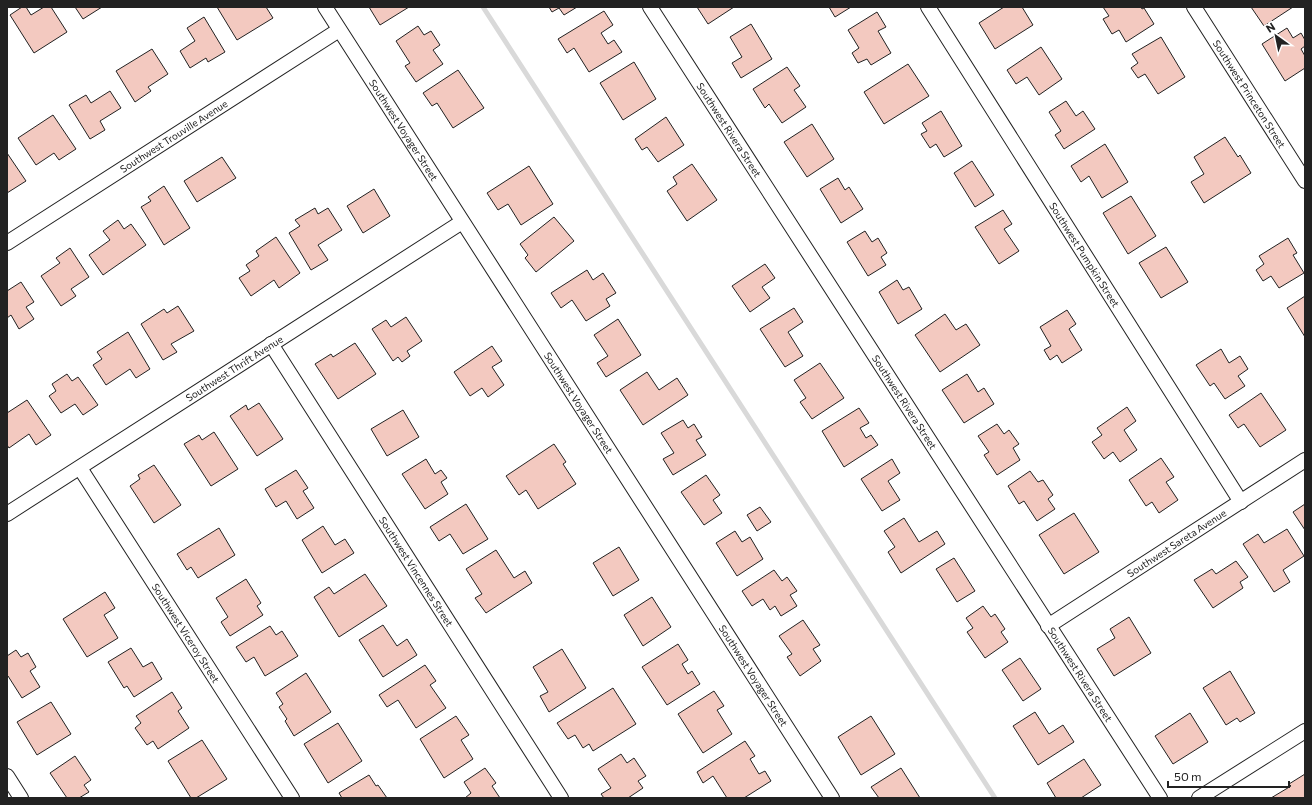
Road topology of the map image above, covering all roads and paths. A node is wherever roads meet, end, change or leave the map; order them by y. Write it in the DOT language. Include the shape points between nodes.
graph roads {
  1 [pos="325,7"];
  2 [pos="650,7"];
  3 [pos="928,7"];
  4 [pos="1194,7"];
  5 [pos="340,30"];
  6 [pos="1305,181"];
  7 [pos="462,222"];
  8 [pos="7,243"];
  9 [pos="271,344"];
  10 [pos="1305,460"];
  11 [pos="80,468"];
  12 [pos="1241,502"];
  13 [pos="7,514"];
  14 [pos="1048,626"];
  15 [pos="1305,731"];
  16 [pos="7,776"];
  17 [pos="21,798"];
  18 [pos="292,798"];
  19 [pos="561,798"];
  20 [pos="832,798"];
  21 [pos="1160,798"];
  22 [pos="1199,798"];
  1 -- 5 [label="street, Southwest Voyager Street"];
  2 -- 14 [label="street, Southwest Rivera Street"];
  3 -- 12 [label="street, Southwest Pumpkin Street"];
  4 -- 6 [label="street, Southwest Princeton Street"];
  5 -- 7 [label="street, Southwest Voyager Street"];
  5 -- 8 [label="street, Southwest Trouville Avenue"];
  7 -- 9 [label="street, Southwest Thrift Avenue"];
  7 -- 20 [label="street, Southwest Voyager Street"];
  9 -- 11 [label="street, Southwest Thrift Avenue"];
  9 -- 19 [label="street, Southwest Vincennes Street"];
  10 -- 12 [label="street, Southwest Sareta Avenue"];
  11 -- 13 [label="street, Southwest Thrift Avenue"];
  11 -- 18 [label="street, Southwest Viceroy Street"];
  12 -- 14 [label="street, Southwest Sareta Avenue"];
  14 -- 21 [label="street, Southwest Rivera Street"];
  15 -- 22 [label="street"];
  16 -- 17 [label="street"];
}
